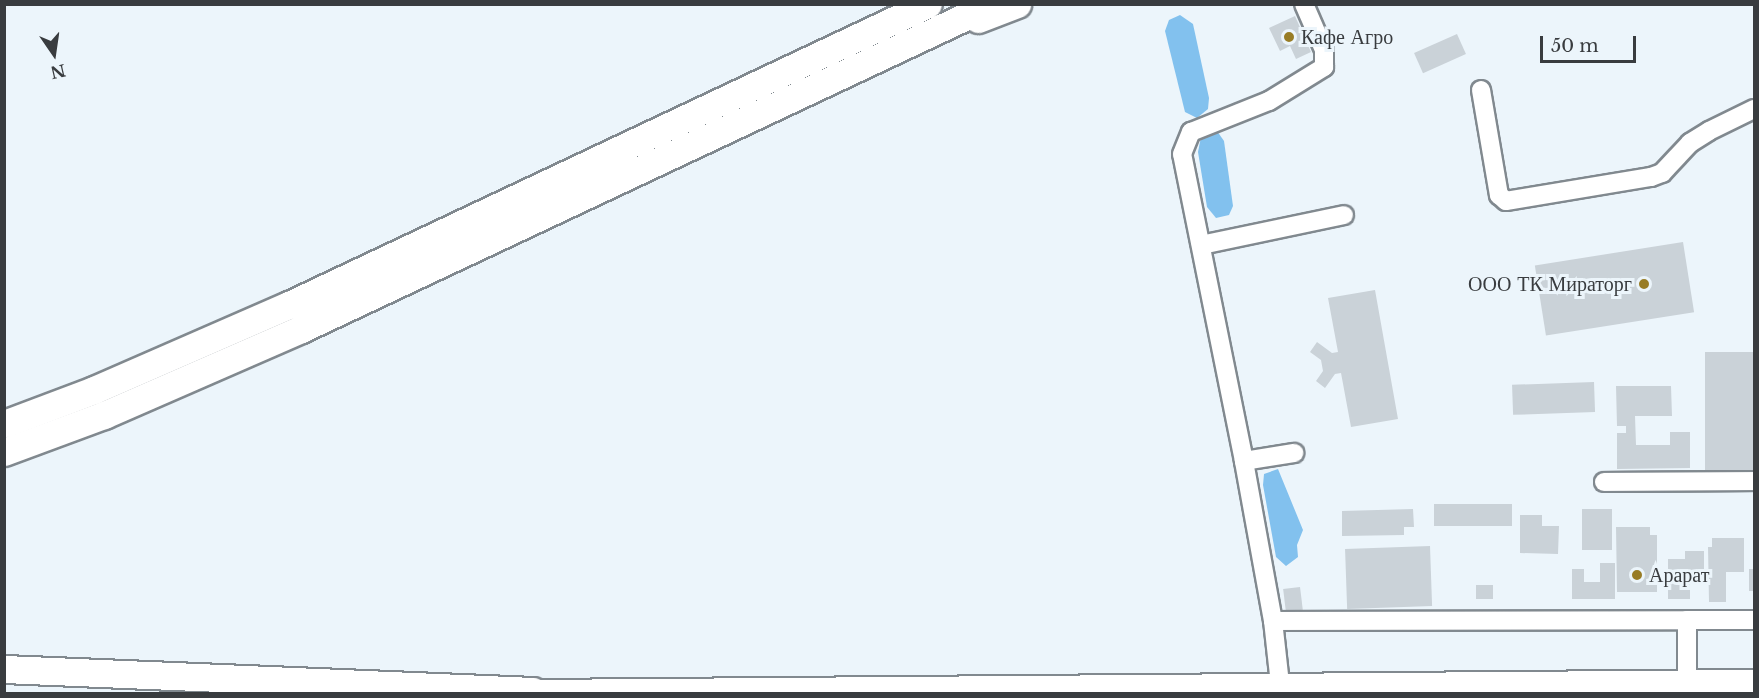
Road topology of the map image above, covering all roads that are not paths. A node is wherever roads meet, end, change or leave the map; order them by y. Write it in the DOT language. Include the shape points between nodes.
graph roads {
  1 [pos="914,4"];
  2 [pos="928,4"];
  3 [pos="992,4"];
  4 [pos="1017,4"];
  5 [pos="1304,4"];
  6 [pos="842,45"];
  7 [pos="895,50"];
  8 [pos="1481,90"];
  9 [pos="1755,109"];
  10 [pos="1344,215"];
  11 [pos="1201,245"];
  12 [pos="4,423"];
  13 [pos="4,452"];
  14 [pos="1294,453"];
  15 [pos="1244,461"];
  16 [pos="1755,481"];
  17 [pos="1604,482"];
  18 [pos="1687,620"];
  19 [pos="1755,620"];
  20 [pos="1273,621"];
  21 [pos="4,669"];
  22 [pos="1755,681"];
  23 [pos="1687,682"];
  24 [pos="1280,684"];
  25 [pos="1710,687"];
  26 [pos="1378,688"];
  27 [pos="1596,688"];
  28 [pos="532,690"];
  29 [pos="964,690"];
  30 [pos="668,691"];
  31 [pos="278,693"];
  1 -- 6 [label="highway"];
  2 -- 6 [label="highway"];
  3 -- 7 [label="highway"];
  4 -- 7 [label="highway"];
  5 -- 11 [label="lane" via="1324,50 1324,67 1269,101 1191,132 1183,145"];
  6 -- 12 [label="highway" via="289,305 94,390"];
  7 -- 13 [label="highway" via="301,329 104,415"];
  8 -- 9 [label="lane" via="1499,195 1506,201 1662,173 1690,143"];
  10 -- 11 [label="lane"];
  11 -- 15 [label="lane"];
  14 -- 15 [label="lane"];
  15 -- 20 [label="lane"];
  16 -- 17 [label="lane"];
  18 -- 19 [label="lane"];
  18 -- 20 [label="lane"];
  18 -- 23 [label="lane"];
  20 -- 24 [label="lane"];
  21 -- 28 [label="highway"];
  22 -- 25 [label="main road"];
  23 -- 25 [label="main road"];
  23 -- 27 [label="main road"];
  24 -- 26 [label="main road"];
  24 -- 29 [label="main road"];
  26 -- 27 [label="main road"];
  28 -- 30 [label="main road"];
  28 -- 31 [label="highway"];
  29 -- 30 [label="main road"];
}
